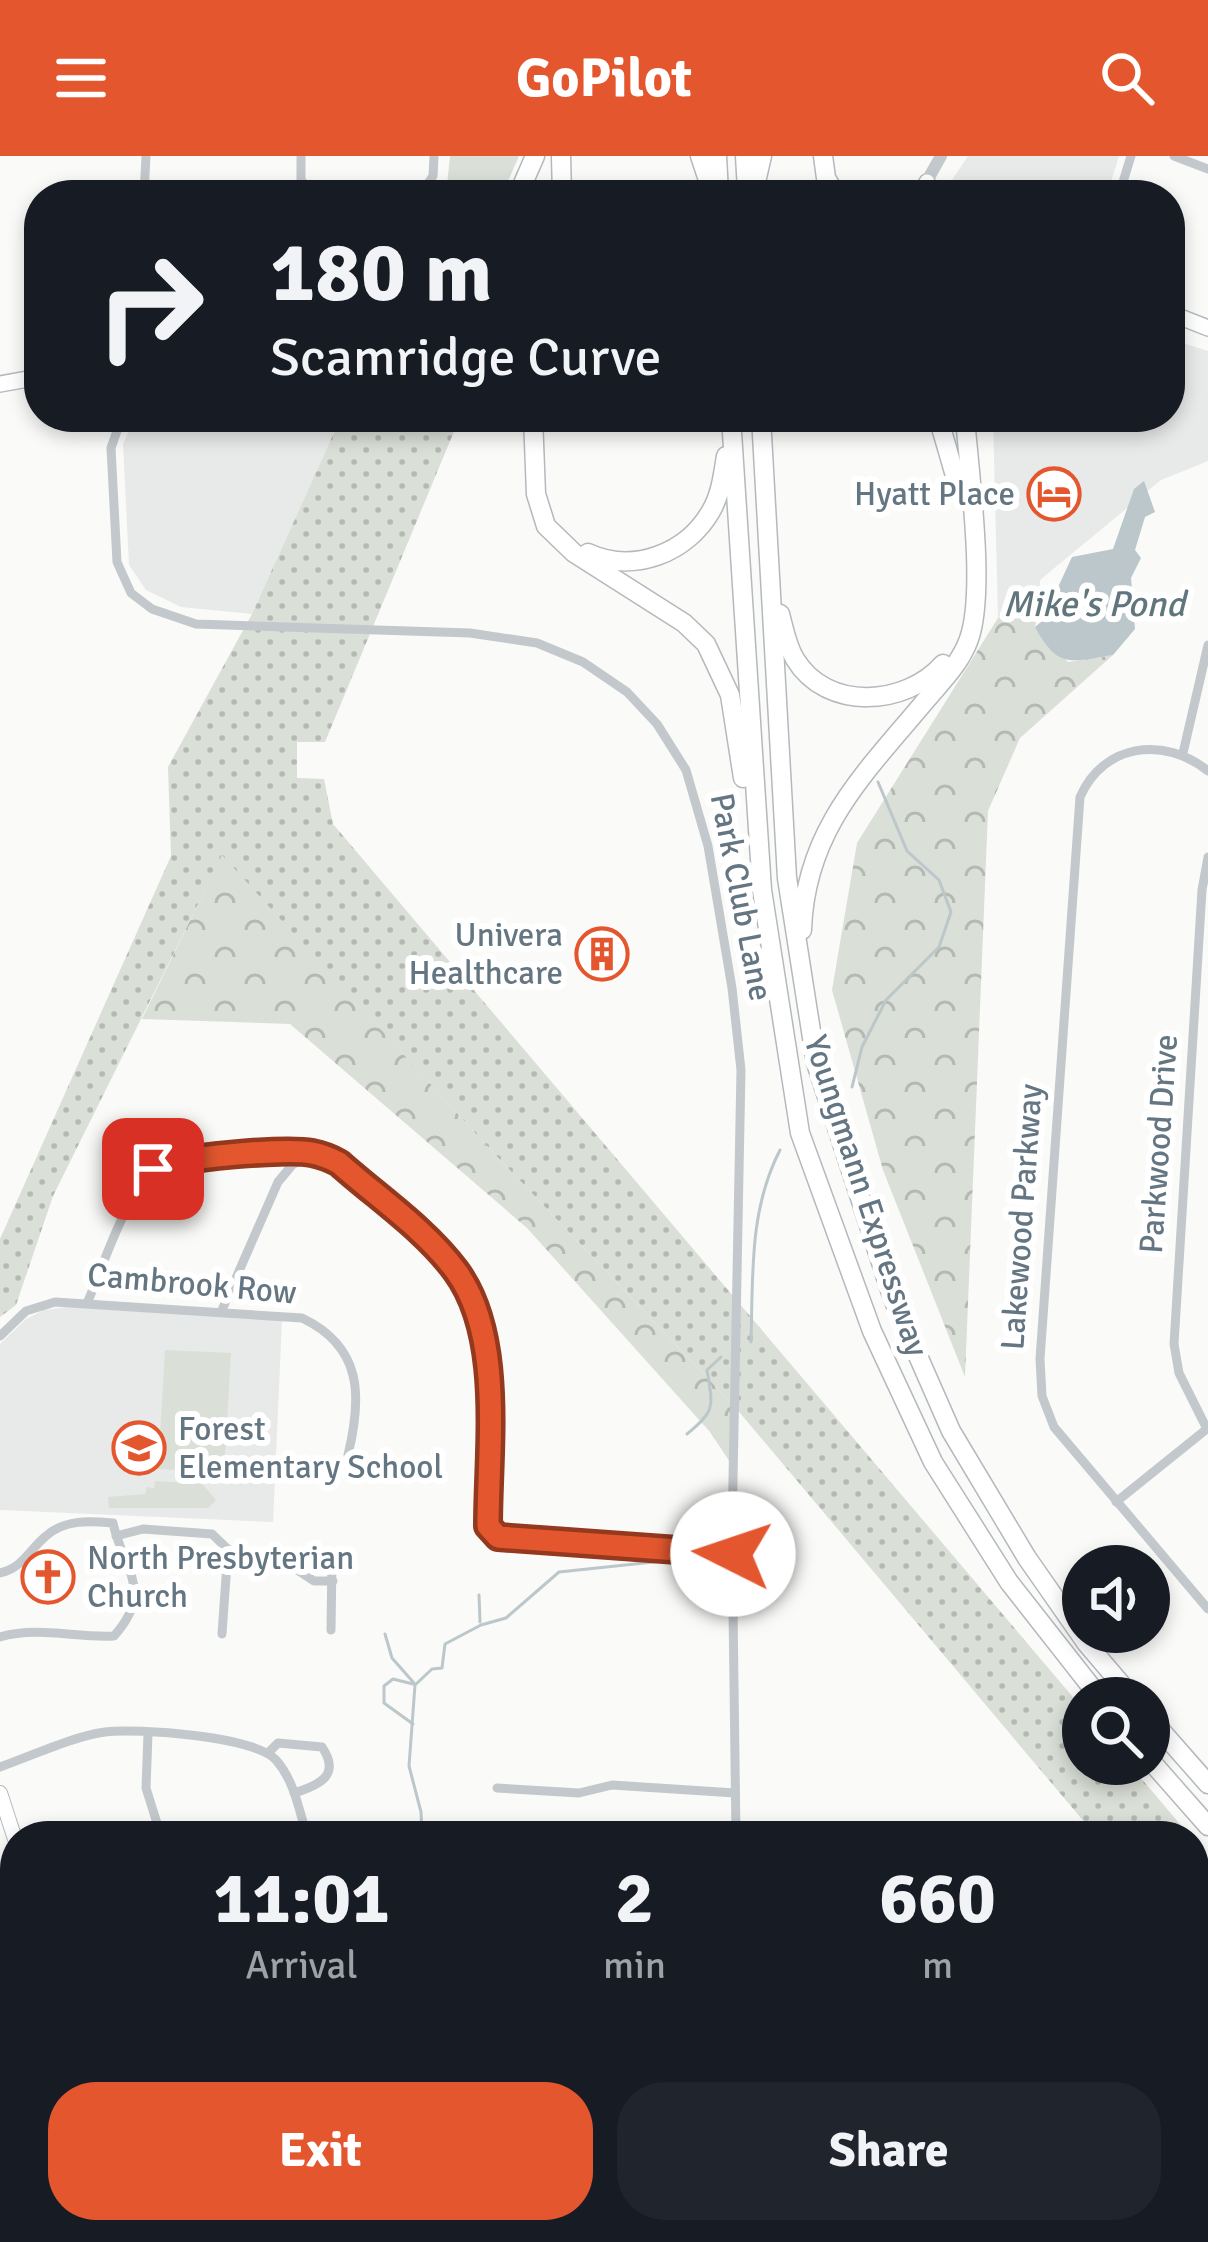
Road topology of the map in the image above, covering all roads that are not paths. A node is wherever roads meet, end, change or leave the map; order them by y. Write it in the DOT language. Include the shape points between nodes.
graph roads {
  1 [pos="1174,156"];
  2 [pos="1208,169"];
  3 [pos="117,432"];
  4 [pos="536,432"];
  5 [pos="537,432"];
  6 [pos="730,432"];
  7 [pos="733,432"];
  8 [pos="761,432"];
  9 [pos="946,432"];
  10 [pos="948,432"];
  11 [pos="966,432"];
  12 [pos="970,501"];
  13 [pos="769,571"];
  14 [pos="1208,645"];
  15 [pos="1183,753"];
  16 [pos="1208,771"];
  17 [pos="1208,857"];
  18 [pos="762,890"];
  19 [pos="801,982"];
  20 [pos="264,1154"];
  21 [pos="327,1157"];
  22 [pos="278,1182"];
  23 [pos="88,1301"];
  24 [pos="222,1310"];
  25 [pos="0,1336"];
  26 [pos="1208,1428"];
  27 [pos="348,1455"];
  28 [pos="1116,1502"];
  29 [pos="116,1536"];
  30 [pos="228,1549"];
  31 [pos="733,1554"];
  32 [pos="288,1564"];
  33 [pos="0,1573"];
  34 [pos="333,1581"];
  35 [pos="1208,1609"];
  36 [pos="331,1630"];
  37 [pos="222,1634"];
  38 [pos="0,1637"];
  39 [pos="1084,1677"];
  40 [pos="1116,1677"];
  41 [pos="148,1734"];
  42 [pos="1170,1741"];
  43 [pos="268,1753"];
  44 [pos="0,1767"];
  45 [pos="1170,1783"];
  46 [pos="1208,1784"];
  47 [pos="497,1788"];
  48 [pos="0,1792"];
  49 [pos="294,1793"];
  50 [pos="735,1793"];
  51 [pos="9,1821"];
  52 [pos="156,1821"];
  53 [pos="302,1821"];
  54 [pos="736,1821"];
  55 [pos="1204,1821"];
  1 -- 2 [label="street"];
  3 -- 31 [label="street, Park Club Lane" via="117,562 131,592 152,609 196,624 470,633 537,643 627,692 686,770 708,847 740,1054"];
  4 -- 18 [label="highway" via="536,494 546,526 574,554 684,623 716,659 736,721"];
  5 -- 6 [label="highway" via="547,512 579,547 626,561 664,553 695,532 718,498"];
  7 -- 18 [label="highway, Youngmann Expressway"];
  8 -- 13 [label="highway, Youngmann Expressway"];
  9 -- 13 [label="highway" via="968,599 958,639 928,680 872,697 813,678 790,649"];
  10 -- 12 [label="highway"];
  11 -- 12 [label="highway"];
  12 -- 19 [label="highway" via="976,600 968,641 827,825 806,897"];
  13 -- 19 [label="highway, Youngmann Expressway"];
  14 -- 15 [label="street"];
  15 -- 16 [label="street"];
  15 -- 28 [label="street, Lakewood Parkway" via="1118,754 1094,774 1076,821 1040,1381 1054,1427"];
  17 -- 26 [label="street, Parkwood Drive" via="1174,1333 1179,1373"];
  18 -- 39 [label="highway, Youngmann Expressway" via="800,1132 872,1331 933,1462 1009,1582"];
  19 -- 40 [label="highway, Youngmann Expressway" via="816,1063 893,1299 951,1431 1027,1558"];
  20 -- 21 [label="street"];
  20 -- 22 [label="street" via="277,1161"];
  20 -- 23 [label="street" via="153,1169"];
  21 -- 22 [label="street" via="299,1160"];
  21 -- 31 [label="street" via="446,1259 469,1292 485,1342 488,1526 498,1537"];
  22 -- 24 [label="street"];
  23 -- 24 [label="street, Cambrook Row"];
  23 -- 25 [label="street, Cambrook Row" via="26,1311"];
  24 -- 27 [label="street, Cambrook Row" via="302,1318 334,1341 357,1388"];
  26 -- 28 [label="street"];
  28 -- 35 [label="street, Lakewood Parkway"];
  29 -- 30 [label="street" via="143,1529 212,1534"];
  29 -- 33 [label="street" via="113,1523 80,1520 47,1534 18,1568"];
  29 -- 38 [label="street" via="135,1604 114,1636 27,1630"];
  30 -- 32 [label="street" via="249,1562"];
  30 -- 37 [label="street"];
  31 -- 50 [label="street, Park Club Lane"];
  32 -- 34 [label="street" via="314,1581"];
  32 -- 34 [label="street" via="293,1555 321,1551 332,1559"];
  34 -- 36 [label="street"];
  41 -- 43 [label="street" via="225,1739"];
  41 -- 44 [label="street" via="105,1732"];
  41 -- 52 [label="street" via="146,1788"];
  42 -- 46 [label="highway"];
  43 -- 49 [label="street"];
  43 -- 49 [label="street" via="278,1743 298,1743 322,1747 330,1758 322,1785"];
  45 -- 55 [label="highway"];
  47 -- 50 [label="street"];
  48 -- 51 [label="main road"];
  49 -- 53 [label="street"];
  50 -- 54 [label="street, Park Club Lane"];
}
